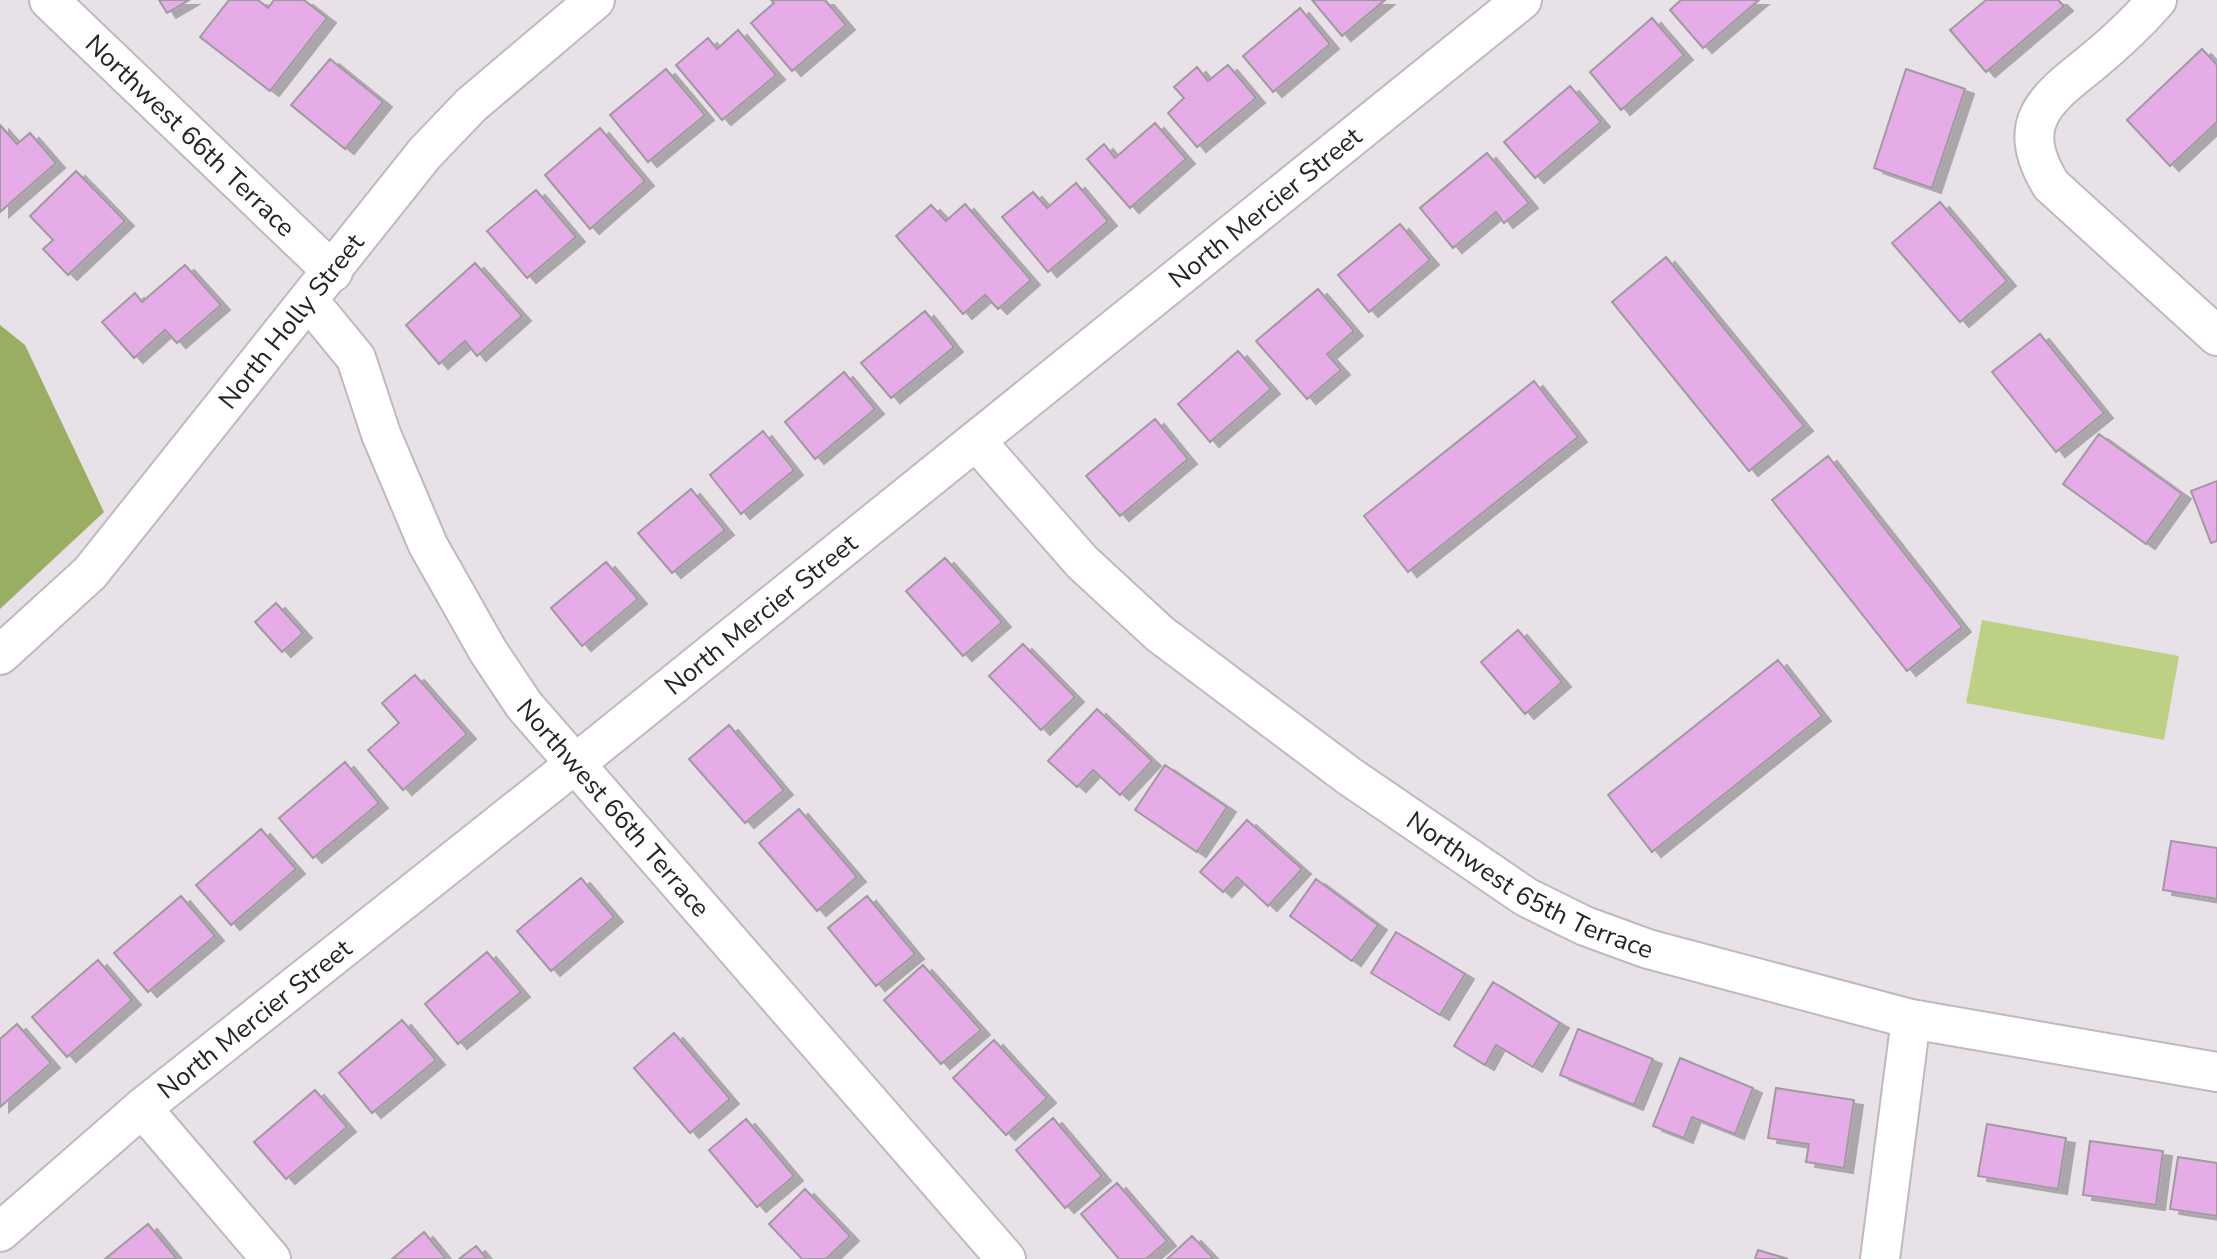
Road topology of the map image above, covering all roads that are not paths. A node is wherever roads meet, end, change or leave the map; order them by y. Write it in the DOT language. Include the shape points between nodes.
graph roads {
  1 [pos="49,0"];
  2 [pos="595,0"];
  3 [pos="1522,0"];
  4 [pos="2157,0"];
  5 [pos="333,272"];
  6 [pos="310,302"];
  7 [pos="2217,336"];
  8 [pos="976,441"];
  9 [pos="0,655"];
  10 [pos="575,764"];
  11 [pos="1911,1019"];
  12 [pos="2217,1072"];
  13 [pos="142,1108"];
  14 [pos="0,1232"];
  15 [pos="271,1259"];
  16 [pos="1006,1259"];
  17 [pos="1880,1259"];
  1 -- 5 [label="street, Northwest 66th Terrace"];
  2 -- 5 [label="street, North Holly Street" via="471,105 425,153"];
  3 -- 8 [label="street, North Mercier Street"];
  4 -- 7 [label="street" via="2050,95 2033,140 2038,164 2051,185"];
  5 -- 6 [label="street, North Holly Street"];
  6 -- 9 [label="street, North Holly Street" via="90,573"];
  6 -- 10 [label="street, Northwest 66th Terrace" via="356,358 428,545 488,651 524,705"];
  8 -- 10 [label="street, North Mercier Street"];
  8 -- 11 [label="street, Northwest 65th Terrace" via="1082,562 1160,634 1349,776 1514,890 1585,926 1648,949"];
  10 -- 13 [label="street, North Mercier Street"];
  10 -- 16 [label="street, Northwest 66th Terrace"];
  11 -- 12 [label="street, Northwest 65th Terrace"];
  11 -- 17 [label="street"];
  13 -- 14 [label="street, North Mercier Street"];
  13 -- 15 [label="street"];
}
